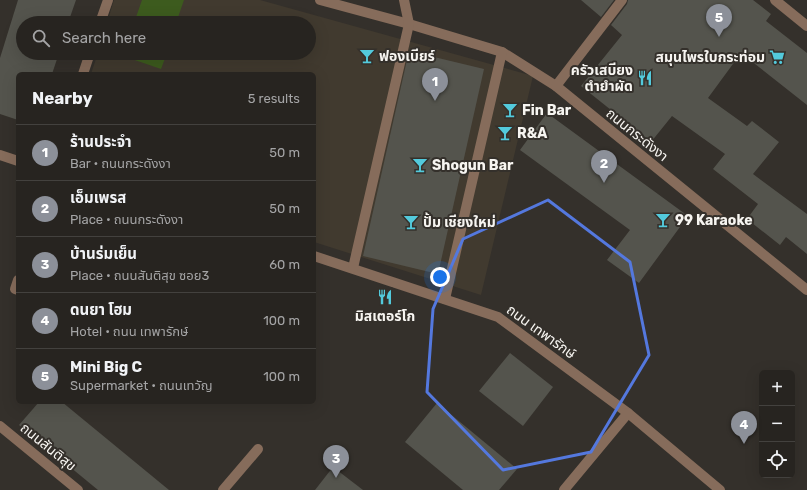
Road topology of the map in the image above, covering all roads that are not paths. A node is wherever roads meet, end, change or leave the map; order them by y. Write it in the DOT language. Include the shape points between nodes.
graph roads {
  1 [pos="108,0"];
  2 [pos="320,0"];
  3 [pos="404,0"];
  4 [pos="622,0"];
  5 [pos="775,0"];
  6 [pos="102,16"];
  7 [pos="410,24"];
  8 [pos="807,26"];
  9 [pos="502,52"];
  10 [pos="88,60"];
  11 [pos="84,72"];
  12 [pos="556,86"];
  13 [pos="0,155"];
  14 [pos="16,160"];
  15 [pos="316,257"];
  16 [pos="353,268"];
  17 [pos="807,290"];
  18 [pos="445,299"];
  19 [pos="628,413"];
  20 [pos="0,426"];
  21 [pos="258,449"];
  22 [pos="78,490"];
  23 [pos="222,490"];
  24 [pos="564,490"];
  25 [pos="720,490"];
  1 -- 6 [label="street"];
  2 -- 7 [label="street, ถนนกระดังงา"];
  3 -- 7 [label="street"];
  4 -- 12 [label="street"];
  5 -- 8 [label="street"];
  7 -- 9 [label="street, ถนนกระดังงา"];
  7 -- 16 [label="street"];
  9 -- 12 [label="street, ถนนกระดังงา"];
  9 -- 18 [label="street"];
  10 -- 11 [label="street"];
  12 -- 17 [label="street, ถนนกระดังงา"];
  13 -- 14 [label="street"];
  15 -- 16 [label="street, ถนน เทพารักษ์"];
  16 -- 18 [label="street, ถนน เทพารักษ์"];
  18 -- 19 [label="street, ถนน เทพารักษ์" via="498,317"];
  19 -- 24 [label="street"];
  19 -- 25 [label="street, ถนน เทพารักษ์"];
  20 -- 22 [label="street, ถนนสันติสุข"];
  21 -- 23 [label="street"];
}
